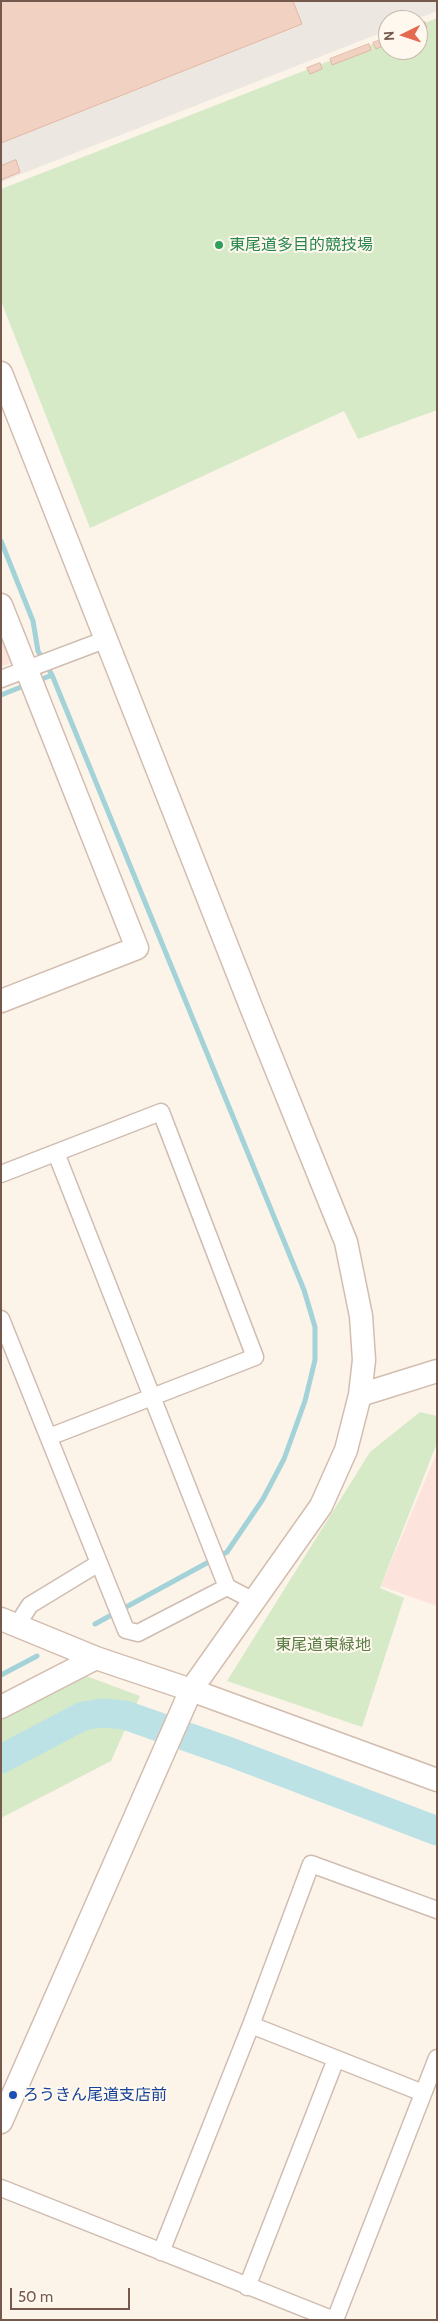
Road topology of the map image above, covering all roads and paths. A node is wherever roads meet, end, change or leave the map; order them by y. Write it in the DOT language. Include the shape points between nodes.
graph roads {
  1 [pos="1,373"];
  2 [pos="1,605"];
  3 [pos="107,639"];
  4 [pos="37,672"];
  5 [pos="1,679"];
  6 [pos="1,1002"];
  7 [pos="56,1153"];
  8 [pos="1,1174"];
  9 [pos="1,1319"];
  10 [pos="437,1371"];
  11 [pos="360,1395"];
  12 [pos="152,1397"];
  13 [pos="48,1437"];
  14 [pos="99,1563"];
  15 [pos="226,1587"];
  16 [pos="254,1601"];
  17 [pos="9,1622"];
  18 [pos="96,1658"];
  19 [pos="187,1700"];
  20 [pos="1,1707"];
  21 [pos="437,1780"];
  22 [pos="437,1910"];
  23 [pos="251,2026"];
  24 [pos="336,2059"];
  25 [pos="435,2065"];
  26 [pos="423,2093"];
  27 [pos="1,2122"];
  28 [pos="1,2188"];
  29 [pos="161,2252"];
  30 [pos="246,2287"];
  31 [pos="334,2320"];
  1 -- 3 [label="street"];
  2 -- 4 [label="street"];
  3 -- 4 [label="street"];
  3 -- 11 [label="street" via="346,1242 361,1316 364,1360"];
  4 -- 5 [label="street"];
  4 -- 6 [label="street" via="137,948"];
  7 -- 8 [label="street"];
  7 -- 12 [label="street"];
  7 -- 12 [label="street" via="161,1112 255,1357"];
  9 -- 13 [label="street"];
  10 -- 11 [label="street"];
  11 -- 16 [label="street" via="346,1450 321,1506"];
  12 -- 13 [label="street"];
  12 -- 15 [label="street"];
  13 -- 14 [label="street"];
  14 -- 15 [label="street" via="126,1630 138,1633"];
  14 -- 17 [label="street" via="30,1605"];
  15 -- 16 [label="street"];
  16 -- 19 [label="street"];
  17 -- 18 [label="street"];
  18 -- 19 [label="street"];
  18 -- 20 [label="street"];
  19 -- 21 [label="street"];
  19 -- 27 [label="street"];
  22 -- 23 [label="street" via="311,1864"];
  23 -- 24 [label="street"];
  23 -- 29 [label="street"];
  24 -- 26 [label="street"];
  24 -- 30 [label="street"];
  25 -- 26 [label="street"];
  26 -- 31 [label="street"];
  28 -- 29 [label="street"];
  29 -- 30 [label="street"];
  30 -- 31 [label="street"];
}
